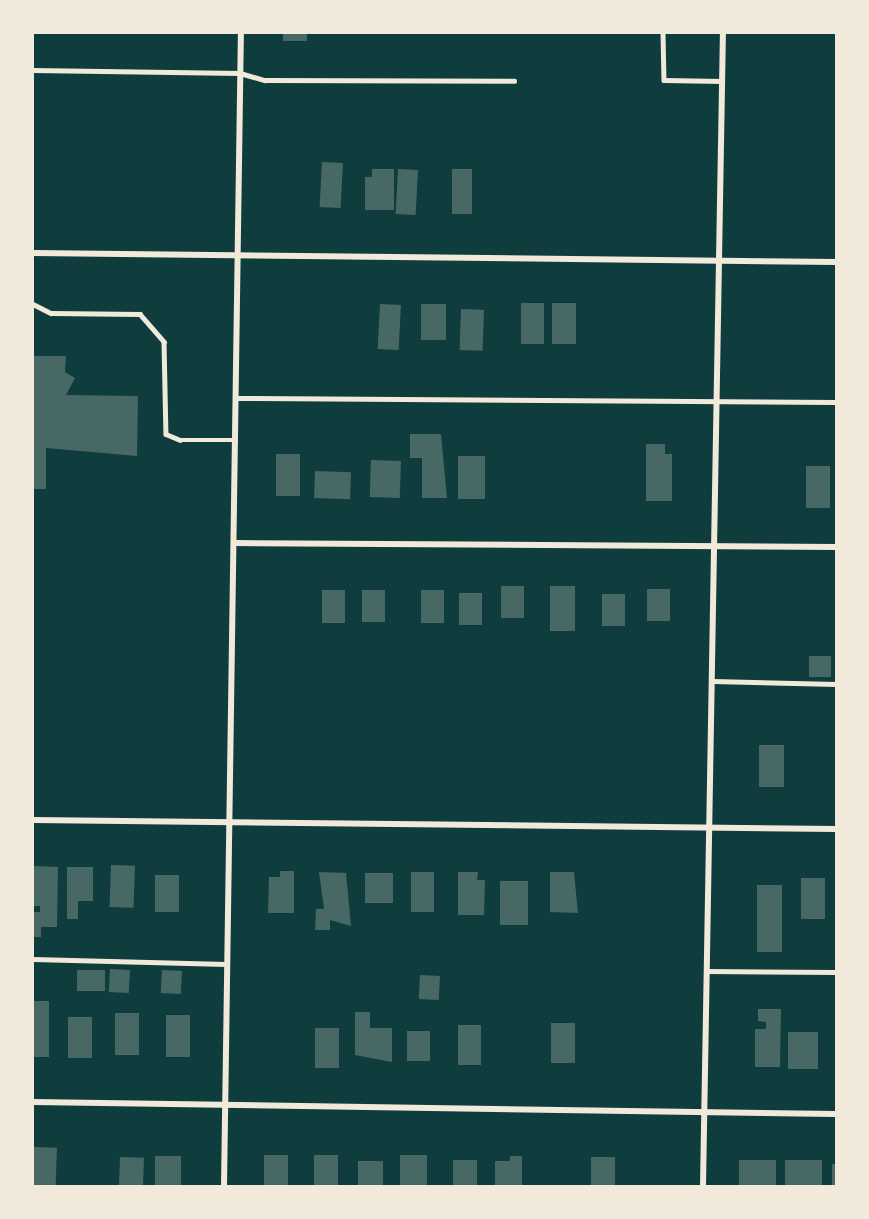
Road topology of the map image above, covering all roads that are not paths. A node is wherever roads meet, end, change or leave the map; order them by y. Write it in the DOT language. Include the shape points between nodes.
graph roads {
  1 [pos="241,33"];
  2 [pos="663,33"];
  3 [pos="723,33"];
  4 [pos="33,70"];
  5 [pos="240,73"];
  6 [pos="514,81"];
  7 [pos="722,81"];
  8 [pos="33,253"];
  9 [pos="238,255"];
  10 [pos="719,261"];
  11 [pos="836,262"];
  12 [pos="33,304"];
  13 [pos="237,398"];
  14 [pos="717,401"];
  15 [pos="836,402"];
  16 [pos="236,440"];
  17 [pos="234,543"];
  18 [pos="715,545"];
  19 [pos="836,547"];
  20 [pos="713,681"];
  21 [pos="836,684"];
  22 [pos="33,820"];
  23 [pos="228,825"];
  24 [pos="710,826"];
  25 [pos="836,829"];
  26 [pos="33,960"];
  27 [pos="226,964"];
  28 [pos="707,971"];
  29 [pos="836,972"];
  30 [pos="33,1102"];
  31 [pos="225,1105"];
  32 [pos="704,1113"];
  33 [pos="836,1114"];
  34 [pos="224,1186"];
  35 [pos="703,1186"];
  1 -- 5 [label="street"];
  2 -- 7 [label="lane" via="664,80"];
  3 -- 7 [label="street"];
  4 -- 5 [label="lane"];
  5 -- 6 [label="lane" via="265,80"];
  5 -- 9 [label="street"];
  7 -- 10 [label="street"];
  8 -- 9 [label="street"];
  9 -- 10 [label="street"];
  9 -- 13 [label="street"];
  10 -- 11 [label="street"];
  10 -- 14 [label="street"];
  12 -- 16 [label="lane" via="51,313 140,314 164,342 166,434 180,440"];
  13 -- 14 [label="lane"];
  13 -- 16 [label="street"];
  14 -- 15 [label="lane"];
  14 -- 18 [label="street"];
  16 -- 17 [label="street"];
  17 -- 18 [label="street"];
  17 -- 23 [label="street"];
  18 -- 19 [label="street"];
  18 -- 20 [label="street"];
  20 -- 21 [label="lane"];
  20 -- 24 [label="street"];
  22 -- 23 [label="street"];
  23 -- 24 [label="street"];
  23 -- 27 [label="street"];
  24 -- 25 [label="street"];
  24 -- 28 [label="street"];
  26 -- 27 [label="lane"];
  27 -- 31 [label="street"];
  28 -- 29 [label="lane"];
  28 -- 32 [label="street"];
  30 -- 31 [label="street"];
  31 -- 32 [label="street"];
  31 -- 34 [label="street"];
  32 -- 33 [label="street"];
  32 -- 35 [label="street"];
}
